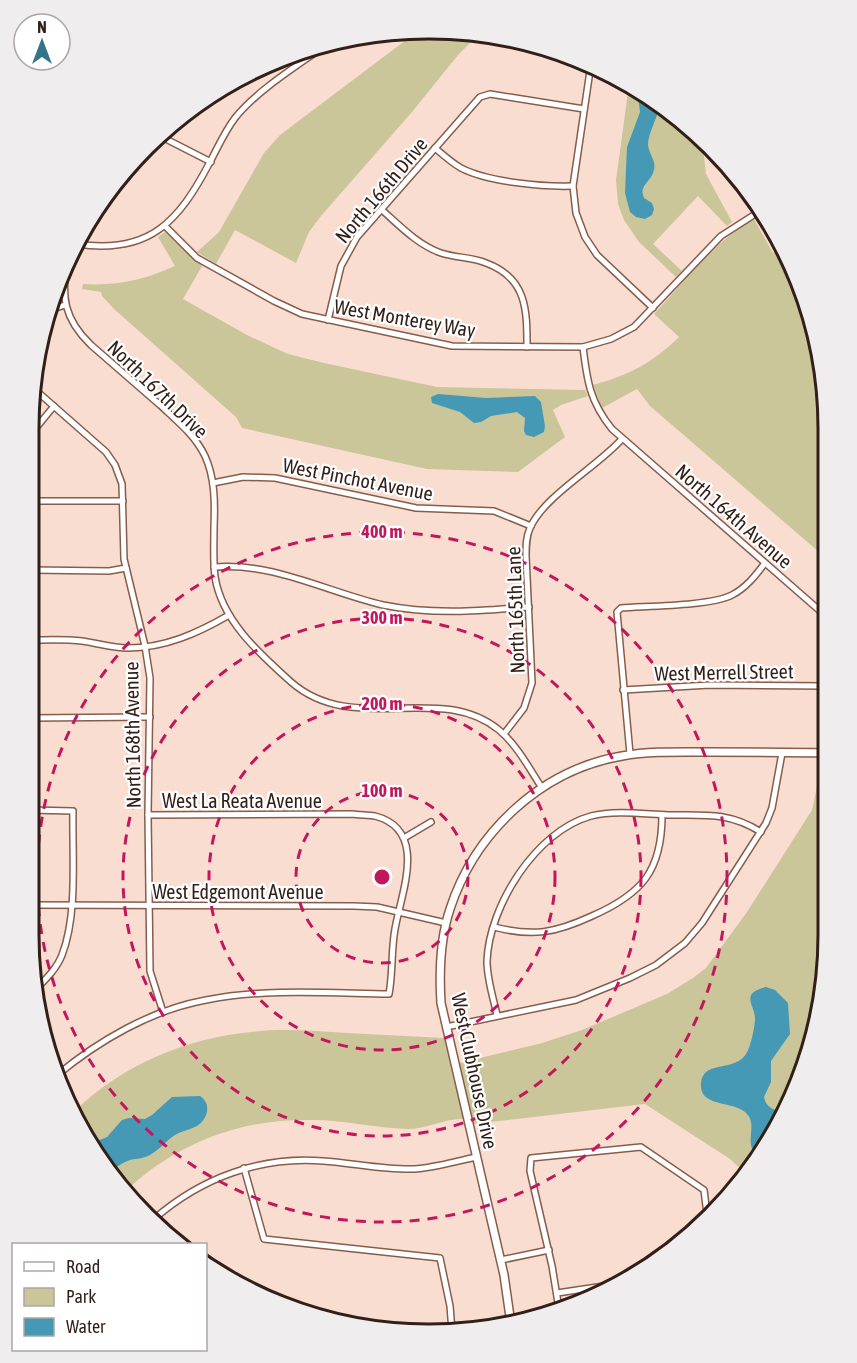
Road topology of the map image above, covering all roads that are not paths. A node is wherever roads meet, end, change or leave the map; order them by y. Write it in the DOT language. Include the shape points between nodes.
graph roads {
  1 [pos="309,58"];
  2 [pos="590,74"];
  3 [pos="585,109"];
  4 [pos="168,140"];
  5 [pos="435,148"];
  6 [pos="211,162"];
  7 [pos="573,186"];
  8 [pos="382,210"];
  9 [pos="754,215"];
  10 [pos="165,226"];
  11 [pos="85,245"];
  12 [pos="63,294"];
  13 [pos="65,305"];
  14 [pos="59,307"];
  15 [pos="653,308"];
  16 [pos="328,320"];
  17 [pos="527,347"];
  18 [pos="584,347"];
  19 [pos="41,394"];
  20 [pos="54,406"];
  21 [pos="39,424"];
  22 [pos="622,439"];
  23 [pos="213,483"];
  24 [pos="39,501"];
  25 [pos="123,501"];
  26 [pos="531,526"];
  27 [pos="765,563"];
  28 [pos="214,567"];
  29 [pos="126,568"];
  30 [pos="39,570"];
  31 [pos="529,607"];
  32 [pos="818,609"];
  33 [pos="229,615"];
  34 [pos="39,640"];
  35 [pos="146,646"];
  36 [pos="818,686"];
  37 [pos="623,690"];
  38 [pos="150,717"];
  39 [pos="39,718"];
  40 [pos="504,734"];
  41 [pos="782,753"];
  42 [pos="818,753"];
  43 [pos="630,754"];
  44 [pos="542,788"];
  45 [pos="39,810"];
  46 [pos="662,814"];
  47 [pos="148,815"];
  48 [pos="431,822"];
  49 [pos="761,832"];
  50 [pos="404,838"];
  51 [pos="39,905"];
  52 [pos="71,906"];
  53 [pos="149,906"];
  54 [pos="399,912"];
  55 [pos="446,923"];
  56 [pos="494,927"];
  57 [pos="42,983"];
  58 [pos="163,1012"];
  59 [pos="497,1015"];
  60 [pos="446,1026"];
  61 [pos="64,1070"];
  62 [pos="477,1157"];
  63 [pos="244,1168"];
  64 [pos="706,1208"];
  65 [pos="159,1215"];
  66 [pos="549,1250"];
  67 [pos="501,1260"];
  68 [pos="592,1288"];
  69 [pos="557,1293"];
  70 [pos="558,1301"];
  71 [pos="510,1316"];
  72 [pos="451,1323"];
  1 -- 6 [label="street" via="242,110"];
  2 -- 3 [label="street"];
  3 -- 5 [label="street, North 166th Drive" via="484,95"];
  3 -- 7 [label="street"];
  4 -- 6 [label="street"];
  5 -- 7 [label="street" via="476,174"];
  5 -- 8 [label="street, North 166th Drive"];
  6 -- 10 [label="street" via="190,199"];
  7 -- 15 [label="street" via="576,213 592,249"];
  8 -- 16 [label="street, North 166th Drive" via="347,253"];
  8 -- 17 [label="street" via="429,247 485,262 510,277 525,301"];
  9 -- 15 [label="street, West Monterey Way" via="721,236"];
  10 -- 11 [label="street" via="129,243"];
  10 -- 16 [label="street, West Monterey Way" via="201,260 289,309"];
  12 -- 13 [label="street, North 167th Drive"];
  13 -- 14 [label="street"];
  13 -- 23 [label="street, North 167th Drive" via="82,338 196,442 208,463"];
  15 -- 18 [label="street, West Monterey Way" via="620,336"];
  16 -- 17 [label="street, West Monterey Way" via="452,346"];
  17 -- 18 [label="street, West Monterey Way"];
  18 -- 22 [label="street" via="592,398"];
  19 -- 20 [label="street, North 168th Avenue"];
  20 -- 21 [label="street"];
  20 -- 25 [label="street, North 168th Avenue" via="111,459 120,478"];
  22 -- 26 [label="street, North 165th Lane" via="544,508"];
  22 -- 27 [label="street, North 164th Avenue"];
  23 -- 26 [label="street, West Pinchot Avenue" via="243,477 275,477 416,508 494,511"];
  23 -- 28 [label="street, North 167th Drive"];
  24 -- 25 [label="street"];
  25 -- 29 [label="street, North 168th Avenue"];
  26 -- 31 [label="street, North 165th Lane" via="526,556"];
  27 -- 32 [label="street, North 164th Avenue"];
  27 -- 37 [label="street" via="745,586 730,596 713,601 621,608 617,612"];
  28 -- 31 [label="street" via="258,568 369,601 411,609 458,612"];
  28 -- 33 [label="street, North 167th Drive" via="219,594"];
  29 -- 30 [label="street"];
  29 -- 35 [label="street, North 168th Avenue"];
  31 -- 40 [label="street, North 165th Lane" via="533,674 530,692 520,714"];
  33 -- 35 [label="street" via="189,637"];
  33 -- 40 [label="street" via="246,638 291,682 324,702 359,709 453,710 485,720"];
  34 -- 35 [label="street" via="125,648"];
  35 -- 38 [label="street, North 168th Avenue"];
  36 -- 37 [label="street, West Merrell Street"];
  37 -- 43 [label="street"];
  38 -- 39 [label="street"];
  38 -- 47 [label="street, North 168th Avenue"];
  40 -- 44 [label="street"];
  41 -- 42 [label="street, West Clubhouse Drive"];
  41 -- 43 [label="street, West Clubhouse Drive"];
  41 -- 49 [label="street" via="772,808"];
  43 -- 44 [label="street, West Clubhouse Drive" via="587,765"];
  44 -- 55 [label="street, West Clubhouse Drive" via="486,839 462,879"];
  45 -- 52 [label="street" via="73,811"];
  46 -- 49 [label="street" via="726,817"];
  46 -- 56 [label="street" via="597,815 568,827 523,868"];
  46 -- 56 [label="street" via="657,858 639,887 623,901 555,931 521,933"];
  47 -- 50 [label="street, West La Reata Avenue" via="351,814 376,817 393,825"];
  47 -- 53 [label="street, North 168th Avenue"];
  48 -- 50 [label="street"];
  49 -- 59 [label="street" via="702,923 667,958 576,1000"];
  50 -- 54 [label="street" via="408,856"];
  51 -- 52 [label="street, West Edgemont Avenue"];
  52 -- 53 [label="street, West Edgemont Avenue"];
  52 -- 57 [label="street" via="62,956"];
  53 -- 54 [label="street, West Edgemont Avenue" via="354,906"];
  53 -- 58 [label="street, North 168th Avenue" via="150,971"];
  54 -- 55 [label="street, West Edgemont Avenue"];
  54 -- 58 [label="street" via="389,994 238,995"];
  55 -- 60 [label="street, West Clubhouse Drive" via="440,972"];
  56 -- 59 [label="street" via="488,971"];
  58 -- 61 [label="street" via="96,1045"];
  59 -- 60 [label="street"];
  60 -- 62 [label="street, West Clubhouse Drive"];
  62 -- 63 [label="street" via="415,1169 307,1160"];
  62 -- 67 [label="street, West Clubhouse Drive"];
  63 -- 65 [label="street" via="193,1191"];
  63 -- 72 [label="street" via="264,1239 440,1258"];
  64 -- 66 [label="street" via="704,1190 641,1147 531,1158 530,1171"];
  66 -- 67 [label="street"];
  66 -- 69 [label="street"];
  67 -- 71 [label="street, West Clubhouse Drive"];
  68 -- 69 [label="street"];
  69 -- 70 [label="street"];
}
